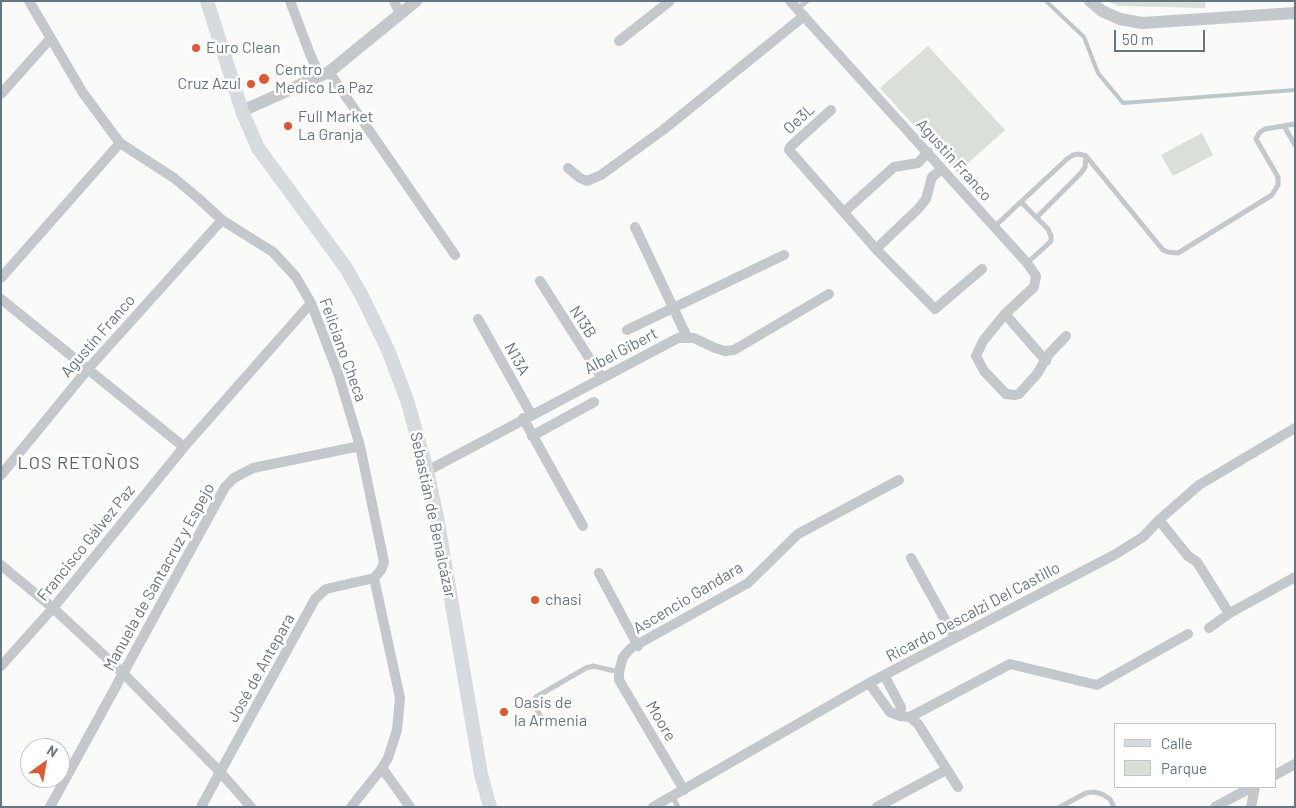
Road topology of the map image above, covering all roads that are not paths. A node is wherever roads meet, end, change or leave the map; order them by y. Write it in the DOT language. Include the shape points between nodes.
graph roads {
  1 [pos="28,1"];
  2 [pos="207,1"];
  3 [pos="290,1"];
  4 [pos="394,1"];
  5 [pos="416,1"];
  6 [pos="670,1"];
  7 [pos="807,1"];
  8 [pos="1090,1"];
  9 [pos="797,9"];
  10 [pos="1295,13"];
  11 [pos="400,14"];
  12 [pos="50,39"];
  13 [pos="619,41"];
  14 [pos="324,74"];
  15 [pos="1,94"];
  16 [pos="831,110"];
  17 [pos="242,111"];
  18 [pos="1295,124"];
  19 [pos="1284,126"];
  20 [pos="120,143"];
  21 [pos="1295,146"];
  22 [pos="928,152"];
  23 [pos="1086,156"];
  24 [pos="568,168"];
  25 [pos="942,169"];
  26 [pos="1021,202"];
  27 [pos="844,212"];
  28 [pos="1037,217"];
  29 [pos="222,220"];
  30 [pos="994,227"];
  31 [pos="635,228"];
  32 [pos="876,249"];
  33 [pos="455,255"];
  34 [pos="784,255"];
  35 [pos="1028,263"];
  36 [pos="982,269"];
  37 [pos="1,278"];
  38 [pos="540,281"];
  39 [pos="830,294"];
  40 [pos="1,299"];
  41 [pos="311,303"];
  42 [pos="674,309"];
  43 [pos="1006,314"];
  44 [pos="478,319"];
  45 [pos="627,330"];
  46 [pos="1066,336"];
  47 [pos="687,337"];
  48 [pos="1046,361"];
  49 [pos="88,369"];
  50 [pos="602,378"];
  51 [pos="594,402"];
  52 [pos="527,416"];
  53 [pos="1295,428"];
  54 [pos="532,436"];
  55 [pos="360,446"];
  56 [pos="184,447"];
  57 [pos="427,471"];
  58 [pos="1,475"];
  59 [pos="899,480"];
  60 [pos="1159,520"];
  61 [pos="583,526"];
  62 [pos="911,558"];
  63 [pos="1,565"];
  64 [pos="599,572"];
  65 [pos="1295,577"];
  66 [pos="374,578"];
  67 [pos="53,608"];
  68 [pos="1230,613"];
  69 [pos="1209,628"];
  70 [pos="1188,634"];
  71 [pos="955,638"];
  72 [pos="638,646"];
  73 [pos="1,666"];
  74 [pos="619,668"];
  75 [pos="123,673"];
  76 [pos="884,675"];
  77 [pos="869,683"];
  78 [pos="905,716"];
  79 [pos="544,723"];
  80 [pos="1295,764"];
  81 [pos="382,768"];
  82 [pos="946,770"];
  83 [pos="221,773"];
  84 [pos="1276,774"];
  85 [pos="958,787"];
  86 [pos="1252,788"];
  87 [pos="1254,788"];
  88 [pos="684,790"];
  89 [pos="672,796"];
  90 [pos="50,807"];
  91 [pos="201,807"];
  92 [pos="252,807"];
  93 [pos="351,807"];
  94 [pos="410,807"];
  95 [pos="490,807"];
  96 [pos="653,807"];
  97 [pos="678,807"];
  98 [pos="877,807"];
  99 [pos="1060,807"];
  100 [pos="1114,807"];
  101 [pos="1215,807"];
  102 [pos="1251,807"];
  1 -- 12 [label="street, Feliciano Checa"];
  2 -- 17 [label="main road, Sebastián de Benalcázar"];
  3 -- 14 [label="street" via="310,54"];
  4 -- 11 [label="street"];
  5 -- 11 [label="street"];
  6 -- 13 [label="street"];
  7 -- 9 [label="lane"];
  8 -- 10 [label="street" via="1120,19 1142,23"];
  9 -- 22 [label="street, Agustin Franco"];
  9 -- 24 [label="street" via="663,130 601,175 587,181"];
  11 -- 14 [label="street"];
  12 -- 15 [label="street"];
  12 -- 20 [label="street, Feliciano Checa" via="83,93"];
  14 -- 17 [label="street"];
  14 -- 33 [label="street"];
  16 -- 27 [label="street, Oe3L" via="789,150"];
  17 -- 57 [label="main road, Sebastián de Benalcázar" via="258,148 327,241 362,296 407,400"];
  18 -- 19 [label="lane"];
  19 -- 21 [label="lane"];
  19 -- 23 [label="lane" via="1262,131 1256,139 1278,177 1278,185 1272,194 1178,253 1163,250"];
  20 -- 29 [label="street, Feliciano Checa" via="174,178"];
  20 -- 37 [label="street"];
  22 -- 25 [label="street, Agustin Franco"];
  22 -- 27 [label="street" via="918,163 894,167"];
  23 -- 26 [label="lane" via="1079,154 1067,159"];
  23 -- 28 [label="lane" via="1081,173"];
  25 -- 30 [label="street, Agustin Franco"];
  25 -- 32 [label="street" via="932,176 926,199 918,209"];
  26 -- 28 [label="lane"];
  26 -- 30 [label="lane"];
  27 -- 32 [label="street"];
  28 -- 35 [label="lane" via="1048,229 1051,240"];
  29 -- 41 [label="street, Feliciano Checa" via="273,252 296,277"];
  29 -- 49 [label="street, Agustín Franco"];
  30 -- 35 [label="street, Agustin Franco"];
  31 -- 42 [label="street"];
  32 -- 36 [label="street" via="935,309"];
  34 -- 42 [label="street"];
  35 -- 43 [label="street, Agustin Franco" via="1036,276 1034,287"];
  38 -- 50 [label="street, N13B"];
  39 -- 47 [label="street" via="734,350 725,351"];
  40 -- 49 [label="street"];
  41 -- 55 [label="street, Feliciano Checa" via="338,373"];
  41 -- 56 [label="street, Francisco Gálvez Paz"];
  42 -- 45 [label="street"];
  42 -- 47 [label="street"];
  43 -- 48 [label="street"];
  43 -- 48 [label="street, Agustin Franco" via="983,341 976,356 984,371 1006,394 1015,395"];
  44 -- 52 [label="street, N13A"];
  46 -- 48 [label="street"];
  47 -- 50 [label="street, Albel Gibert" via="678,338"];
  49 -- 56 [label="street"];
  49 -- 58 [label="street, Agustín Franco"];
  50 -- 52 [label="street, Albel Gibert"];
  51 -- 54 [label="street"];
  52 -- 54 [label="street, N13A"];
  52 -- 57 [label="street, Albel Gibert"];
  53 -- 60 [label="street, Ricardo Descalzi Del Castillo" via="1200,486"];
  54 -- 61 [label="street, N13A"];
  55 -- 66 [label="street, Feliciano Checa" via="384,562"];
  55 -- 75 [label="street, Manuela de Santacruz y Espejo" via="253,468 234,478 225,487"];
  56 -- 67 [label="street, Francisco Gálvez Paz"];
  57 -- 95 [label="main road, Sebastián de Benalcázar" via="481,774"];
  59 -- 72 [label="street, Ascencio Gandara" via="798,534 748,583"];
  60 -- 68 [label="street" via="1188,556 1197,562"];
  60 -- 71 [label="street, Ricardo Descalzi Del Castillo" via="1143,538 1114,555"];
  62 -- 71 [label="street"];
  63 -- 67 [label="street"];
  64 -- 72 [label="street"];
  65 -- 68 [label="street"];
  66 -- 81 [label="street" via="400,698 397,730"];
  66 -- 83 [label="street, José de Antepara" via="326,589 315,599"];
  67 -- 73 [label="street, Francisco Gálvez Paz"];
  67 -- 75 [label="street"];
  68 -- 69 [label="street"];
  70 -- 78 [label="street" via="1097,686 1010,664"];
  71 -- 76 [label="street, Ricardo Descalzi Del Castillo"];
  72 -- 74 [label="street, Ascencio Gandara" via="626,652"];
  74 -- 79 [label="lane" via="586,668 536,697 533,702"];
  74 -- 88 [label="street, Moore" via="619,680"];
  75 -- 83 [label="street"];
  75 -- 90 [label="street, Manuela de Santacruz y Espejo"];
  76 -- 77 [label="street, Ricardo Descalzi Del Castillo"];
  76 -- 78 [label="street"];
  77 -- 78 [label="street" via="890,712"];
  77 -- 88 [label="street, Ricardo Descalzi Del Castillo"];
  78 -- 82 [label="street" via="918,724"];
  80 -- 84 [label="street"];
  81 -- 93 [label="street"];
  81 -- 94 [label="street"];
  82 -- 85 [label="street"];
  82 -- 98 [label="street"];
  83 -- 91 [label="street, José de Antepara"];
  83 -- 92 [label="street"];
  86 -- 101 [label="street"];
  87 -- 102 [label="street"];
  88 -- 89 [label="street, Ricardo Descalzi Del Castillo"];
  89 -- 96 [label="street, Ricardo Descalzi Del Castillo"];
  89 -- 97 [label="lane"];
  99 -- 100 [label="lane" via="1094,792 1110,799"];
}
